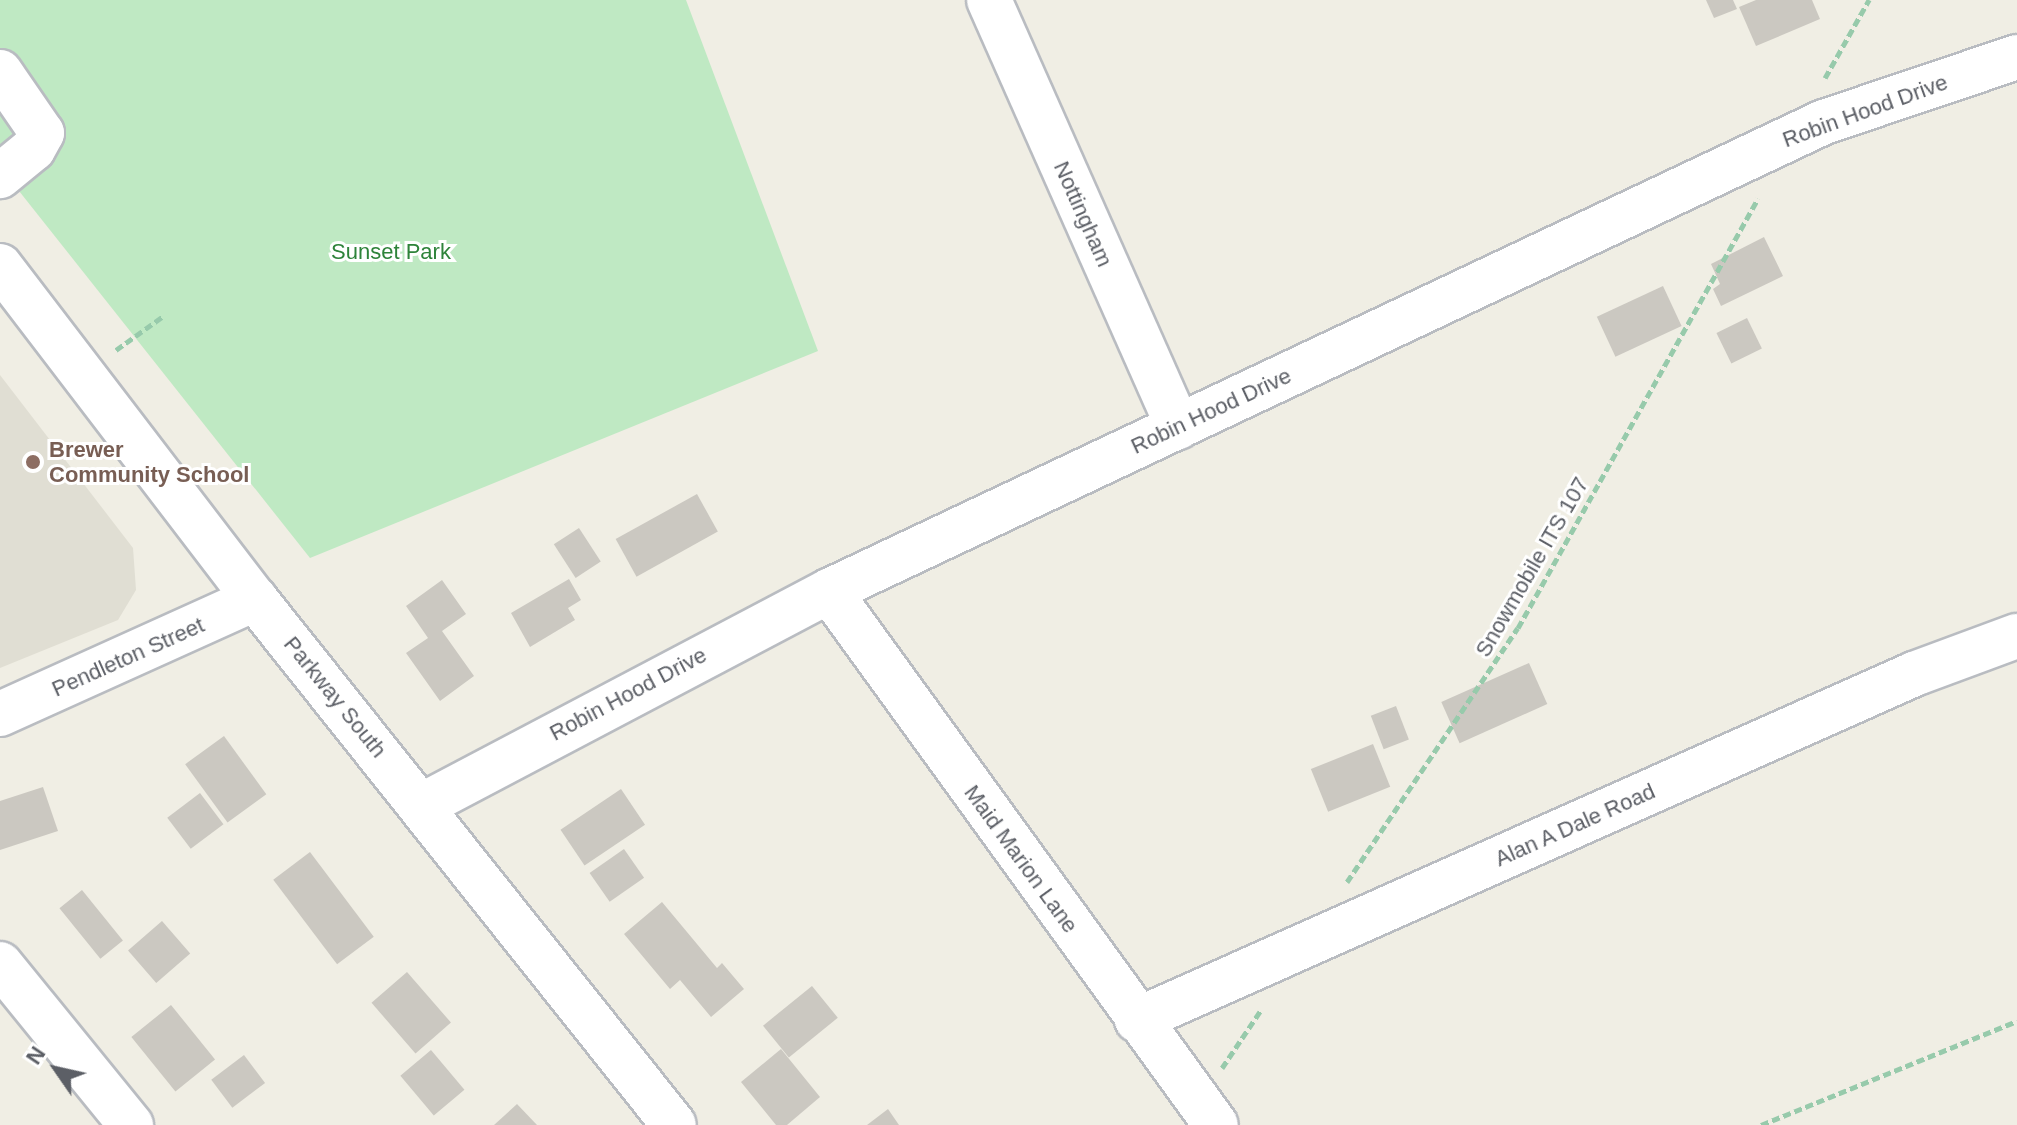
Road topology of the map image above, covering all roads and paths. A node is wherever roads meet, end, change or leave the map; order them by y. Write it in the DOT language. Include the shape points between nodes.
graph roads {
  1 [pos="989,0"];
  2 [pos="1869,0"];
  3 [pos="2017,57"];
  4 [pos="0,72"];
  5 [pos="1822,84"];
  6 [pos="0,176"];
  7 [pos="1760,195"];
  8 [pos="0,266"];
  9 [pos="162,317"];
  10 [pos="116,350"];
  11 [pos="1178,427"];
  12 [pos="829,591"];
  13 [pos="255,599"];
  14 [pos="2017,636"];
  15 [pos="0,714"];
  16 [pos="423,805"];
  17 [pos="1342,890"];
  18 [pos="0,964"];
  19 [pos="1262,1007"];
  20 [pos="1137,1020"];
  21 [pos="2017,1021"];
  22 [pos="1218,1073"];
  23 [pos="131,1125"];
  24 [pos="674,1125"];
  25 [pos="1216,1125"];
  26 [pos="1761,1125"];
  1 -- 11 [label="street, Nottingham"];
  2 -- 5 [label="path"];
  3 -- 11 [label="street, Robin Hood Drive" via="1824,122"];
  4 -- 6 [label="street" via="42,133 33,149"];
  7 -- 17 [label="path, Snowmobile ITS 107" via="1518,628"];
  8 -- 13 [label="street, Parkway South"];
  9 -- 10 [label="path"];
  11 -- 12 [label="street, Robin Hood Drive"];
  12 -- 16 [label="street, Robin Hood Drive"];
  12 -- 20 [label="street, Maid Marion Lane"];
  13 -- 15 [label="street, Pendleton Street"];
  13 -- 16 [label="street, Parkway South"];
  14 -- 20 [label="street, Alan A Dale Road" via="1914,674"];
  16 -- 24 [label="street, Parkway South"];
  18 -- 23 [label="street"];
  19 -- 22 [label="path"];
  20 -- 25 [label="street, Maid Marion Lane"];
  21 -- 26 [label="path"];
}
